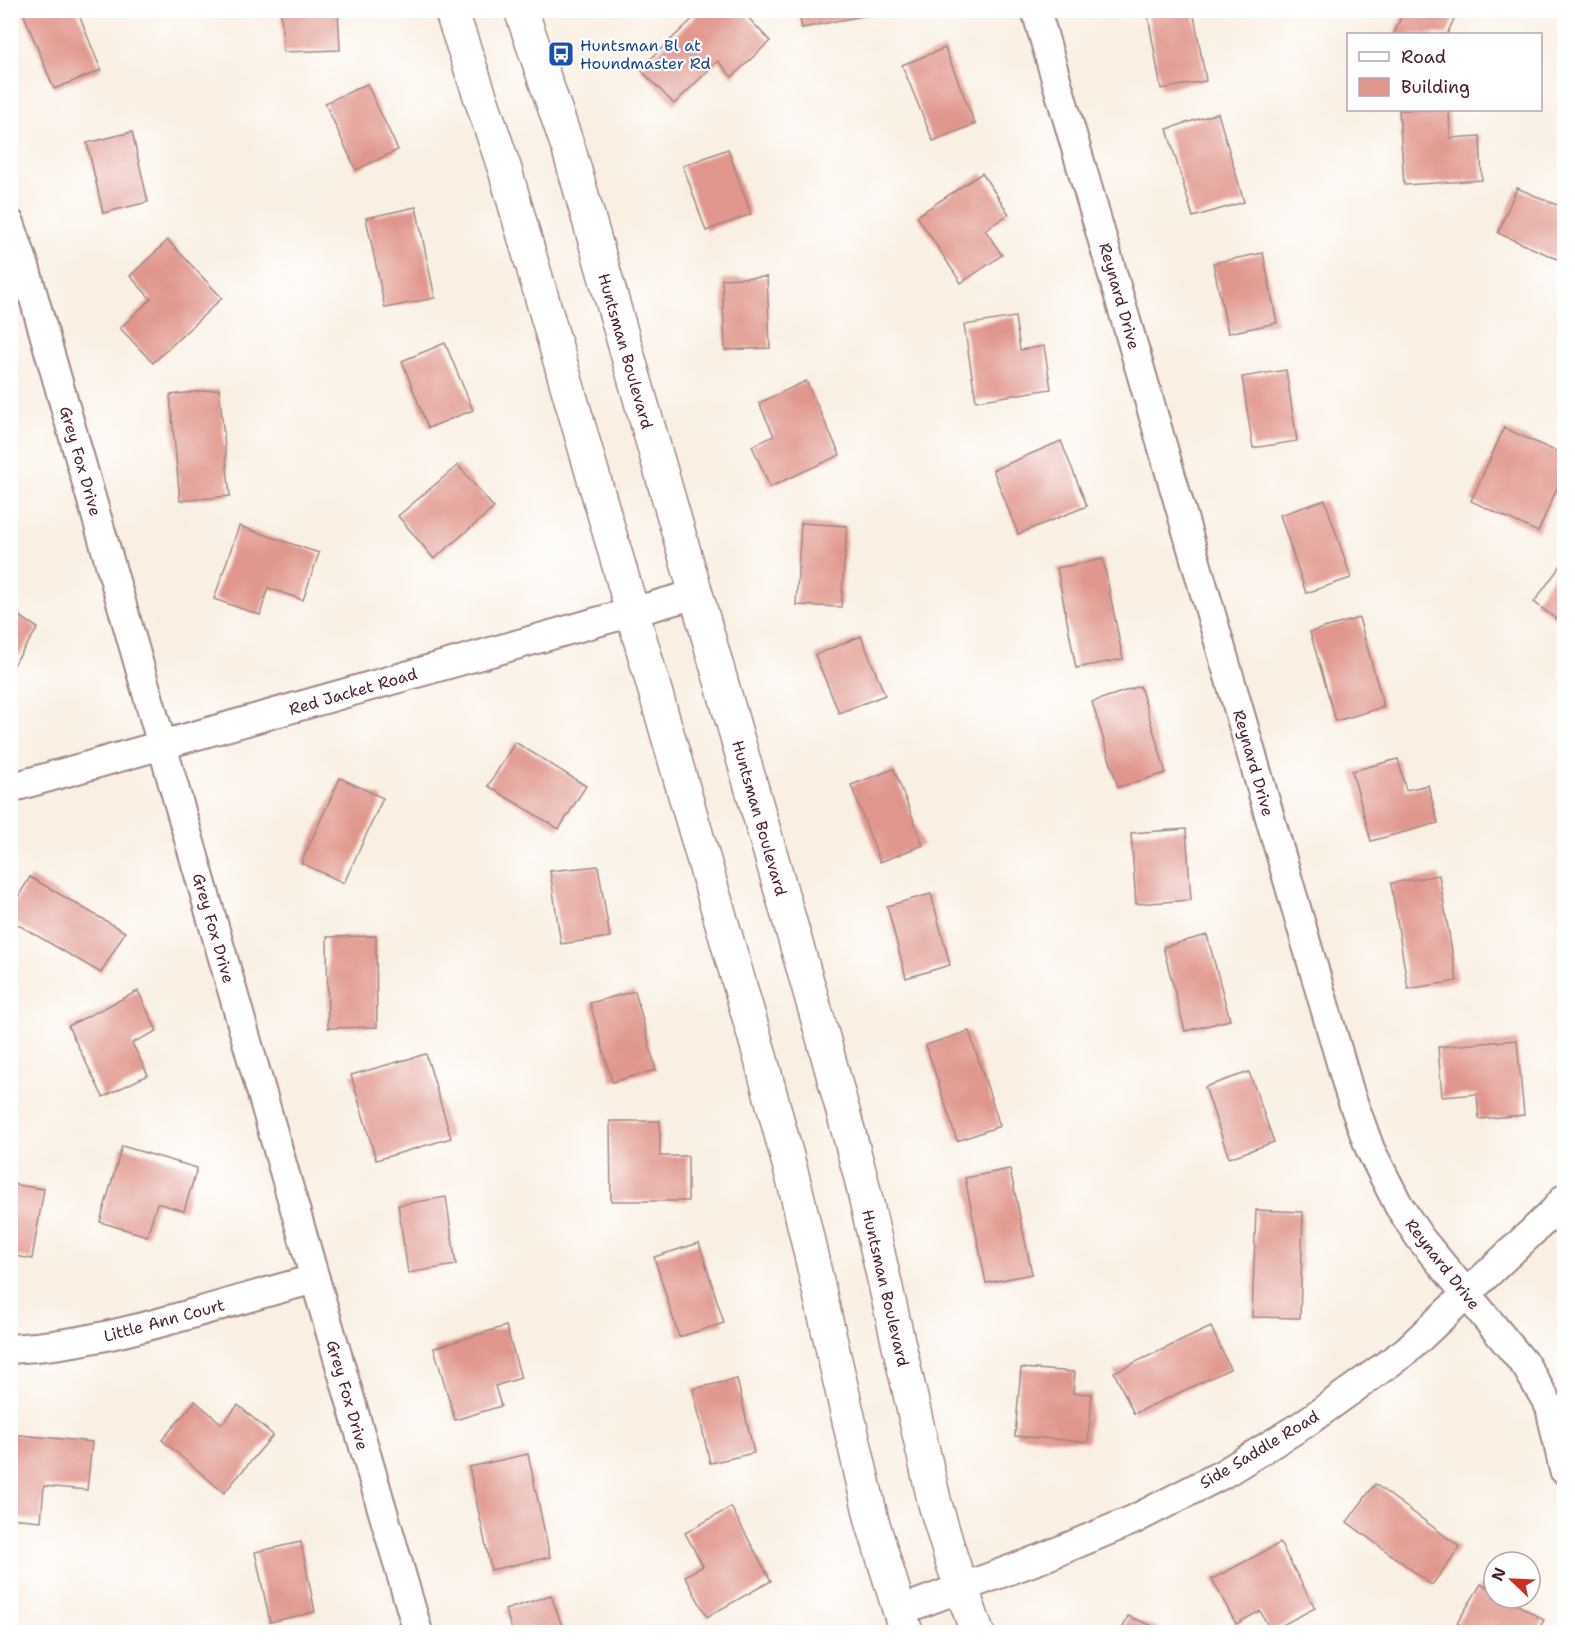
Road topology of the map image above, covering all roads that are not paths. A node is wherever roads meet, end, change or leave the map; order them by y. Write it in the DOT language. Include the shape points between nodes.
graph roads {
  1 [pos="451,10"];
  2 [pos="521,10"];
  3 [pos="1036,10"];
  4 [pos="10,223"];
  5 [pos="696,594"];
  6 [pos="632,612"];
  7 [pos="162,745"];
  8 [pos="10,789"];
  9 [pos="1564,1199"];
  10 [pos="315,1279"];
  11 [pos="1467,1295"];
  12 [pos="10,1348"];
  13 [pos="1564,1470"];
  14 [pos="962,1589"];
  15 [pos="903,1622"];
  16 [pos="418,1632"];
  17 [pos="976,1632"];
  1 -- 6 [label="street" via="506,170"];
  2 -- 5 [label="street, Huntsman Boulevard" via="568,150"];
  3 -- 11 [label="street, Reynard Drive" via="1350,1094 1370,1149 1399,1206"];
  4 -- 7 [label="street, Grey Fox Drive"];
  5 -- 6 [label="street, Red Jacket Road"];
  5 -- 14 [label="street, Huntsman Boulevard" via="861,1178 935,1504"];
  6 -- 7 [label="street, Red Jacket Road"];
  6 -- 15 [label="street" via="753,1030 797,1194 872,1521"];
  7 -- 8 [label="street, Red Jacket Road"];
  7 -- 10 [label="street, Grey Fox Drive"];
  9 -- 11 [label="street, Side Saddle Road"];
  10 -- 12 [label="street, Little Ann Court" via="126,1332 41,1347"];
  10 -- 16 [label="street, Grey Fox Drive"];
  11 -- 13 [label="street, Reynard Drive" via="1526,1366 1550,1407"];
  11 -- 14 [label="street, Side Saddle Road" via="1406,1351 1304,1424 1223,1474 1133,1520"];
  14 -- 15 [label="street, Side Saddle Road"];
  14 -- 17 [label="street, Huntsman Boulevard"];
}
